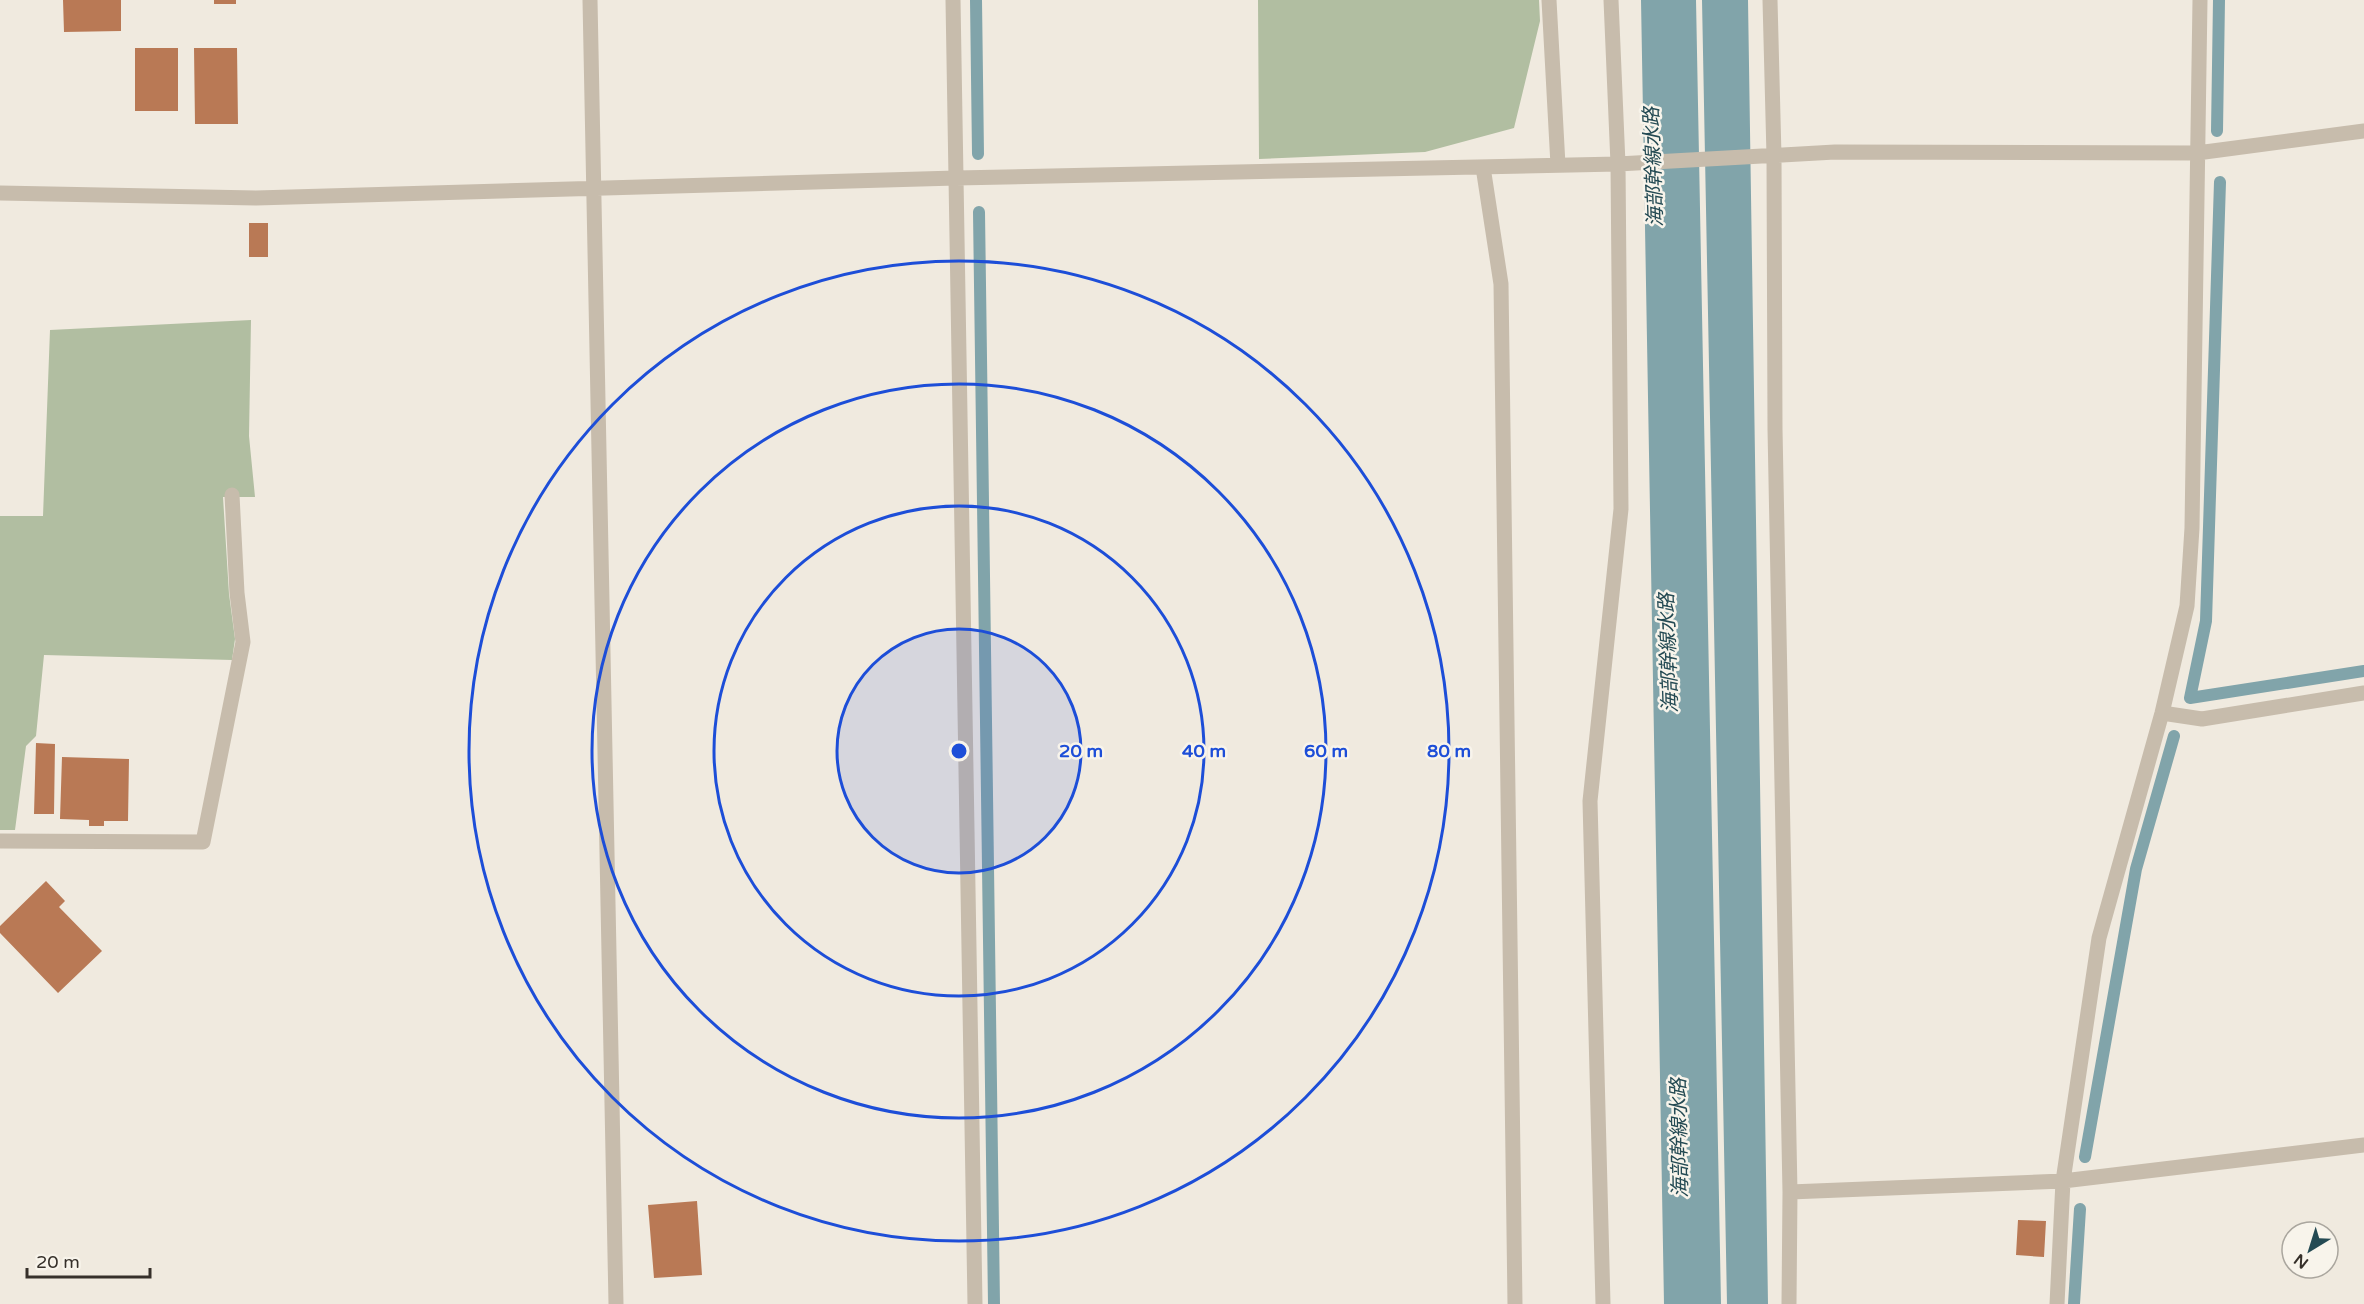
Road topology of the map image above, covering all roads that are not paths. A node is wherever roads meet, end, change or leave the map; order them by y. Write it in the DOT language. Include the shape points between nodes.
graph roads {
  1 [pos="590,0"];
  2 [pos="953,0"];
  3 [pos="1549,0"];
  4 [pos="1611,0"];
  5 [pos="1770,0"];
  6 [pos="2200,0"];
  7 [pos="2364,131"];
  8 [pos="2197,153"];
  9 [pos="1774,156"];
  10 [pos="1618,164"];
  11 [pos="1558,165"];
  12 [pos="1483,167"];
  13 [pos="956,178"];
  14 [pos="594,188"];
  15 [pos="0,193"];
  16 [pos="232,495"];
  17 [pos="2364,693"];
  18 [pos="2162,713"];
  19 [pos="0,841"];
  20 [pos="2364,1145"];
  21 [pos="2063,1181"];
  22 [pos="1790,1192"];
  23 [pos="616,1304"];
  24 [pos="975,1304"];
  25 [pos="1515,1304"];
  26 [pos="1603,1304"];
  27 [pos="1789,1304"];
  28 [pos="2057,1304"];
  1 -- 14 [label="street"];
  2 -- 13 [label="street"];
  3 -- 11 [label="street"];
  4 -- 10 [label="street"];
  5 -- 9 [label="street"];
  6 -- 8 [label="street"];
  7 -- 8 [label="street"];
  8 -- 9 [label="street" via="1835,152"];
  8 -- 18 [label="street" via="2192,528 2187,606"];
  9 -- 10 [label="street"];
  9 -- 22 [label="street" via="1775,429"];
  10 -- 11 [label="street"];
  10 -- 26 [label="street" via="1621,509 1590,801"];
  11 -- 12 [label="street"];
  12 -- 13 [label="street"];
  12 -- 25 [label="street" via="1502,284"];
  13 -- 14 [label="street"];
  13 -- 24 [label="street"];
  14 -- 15 [label="street" via="256,198"];
  14 -- 23 [label="street"];
  16 -- 19 [label="street" via="243,642 203,842"];
  17 -- 18 [label="street" via="2202,719"];
  18 -- 21 [label="street" via="2099,938"];
  20 -- 21 [label="street"];
  21 -- 22 [label="street"];
  21 -- 28 [label="street"];
  22 -- 27 [label="street"];
}
